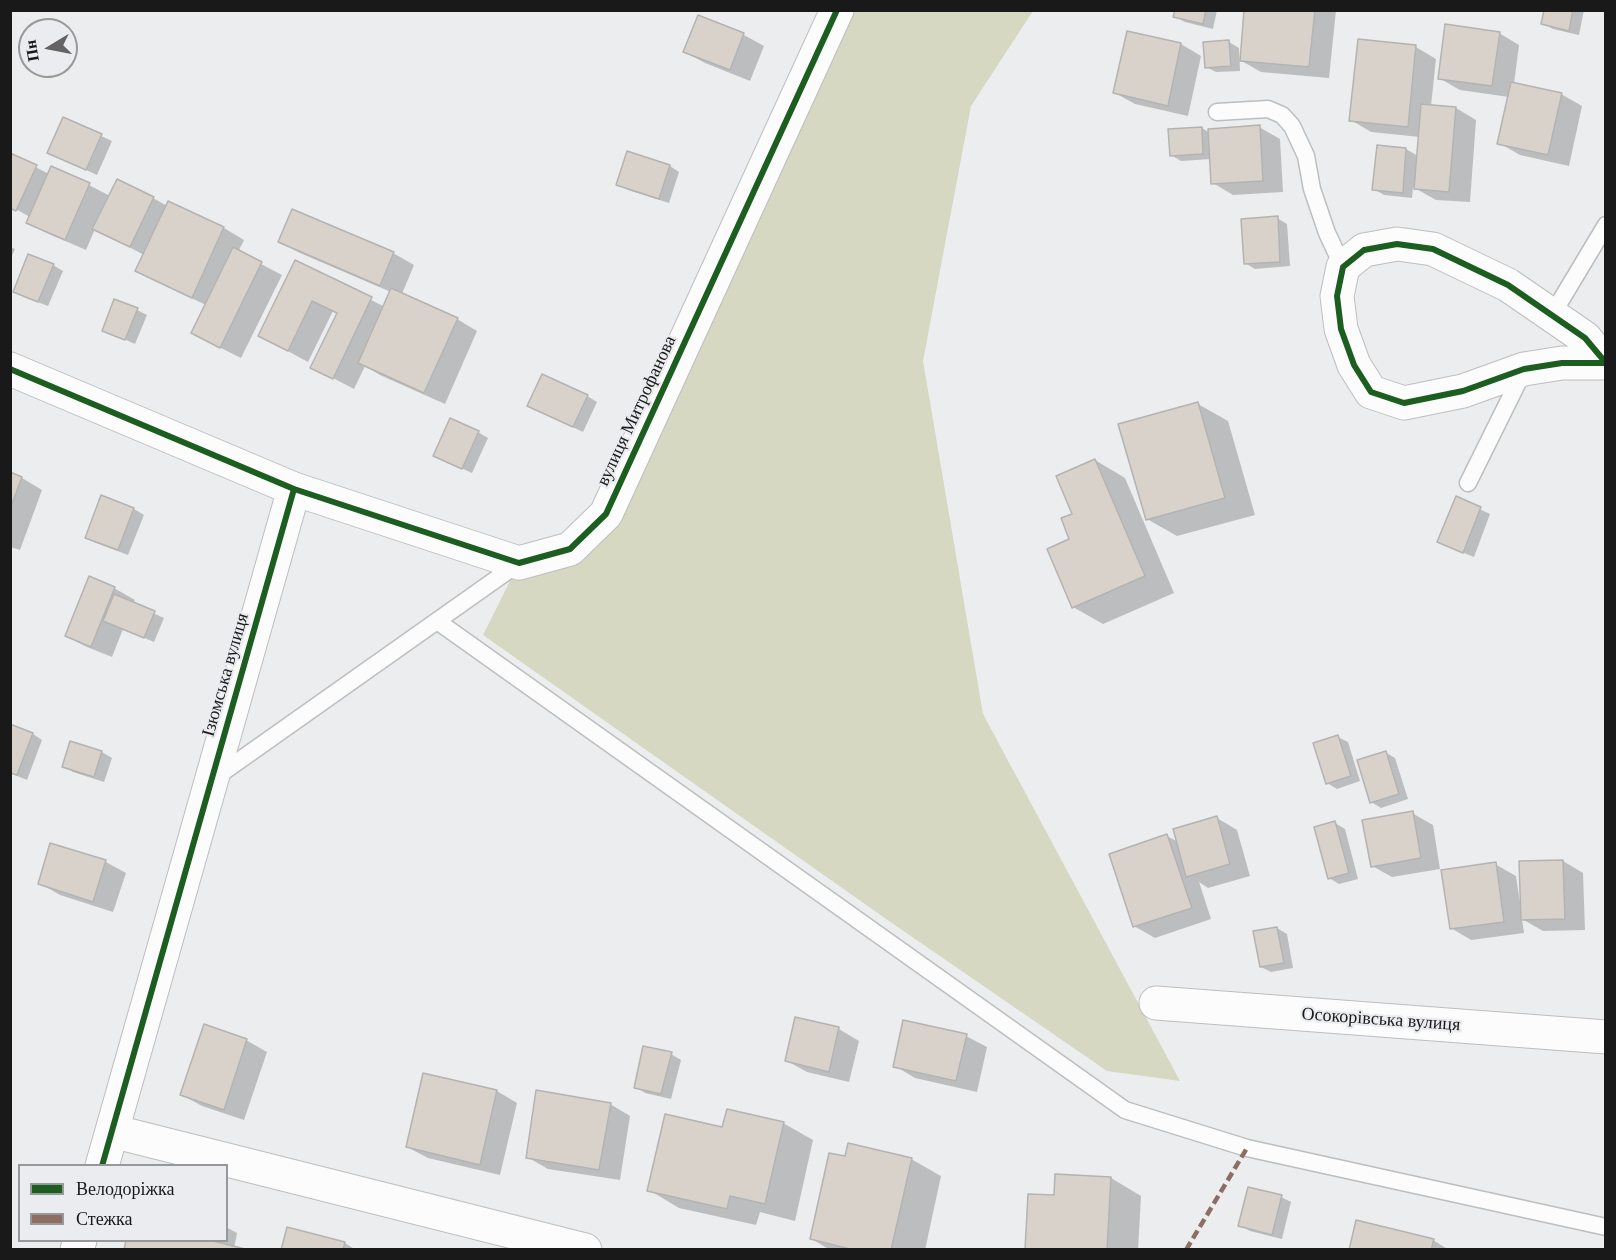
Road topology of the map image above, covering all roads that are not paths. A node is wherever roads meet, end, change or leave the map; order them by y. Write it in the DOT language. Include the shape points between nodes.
graph roads {
  1 [pos="837,10"];
  2 [pos="1217,112"];
  3 [pos="1605,225"];
  4 [pos="1343,267"];
  5 [pos="1552,315"];
  6 [pos="10,369"];
  7 [pos="1524,369"];
  8 [pos="1467,483"];
  9 [pos="294,489"];
  10 [pos="519,563"];
  11 [pos="437,621"];
  12 [pos="212,780"];
  13 [pos="1156,1003"];
  14 [pos="1605,1037"];
  15 [pos="112,1131"];
  16 [pos="103,1164"];
  17 [pos="1605,1227"];
  18 [pos="585,1250"];
  1 -- 10 [label="street, вулиця Митрофанова" via="606,514 570,549"];
  2 -- 4 [label="lane" via="1268,109 1293,126 1306,156 1327,233"];
  3 -- 5 [label="lane"];
  4 -- 5 [label="street" via="1364,250 1397,244 1433,249 1508,285"];
  4 -- 7 [label="street" via="1337,296 1341,329 1354,365 1371,392 1404,403 1463,392"];
  5 -- 7 [label="street" via="1585,338 1605,363 1562,363"];
  6 -- 9 [label="street"];
  7 -- 8 [label="lane"];
  9 -- 10 [label="street"];
  9 -- 12 [label="street, Ізюмська вулиця"];
  10 -- 11 [label="lane"];
  11 -- 12 [label="lane"];
  11 -- 17 [label="lane" via="1125,1110 1248,1148"];
  12 -- 15 [label="street, Ізюмська вулиця"];
  13 -- 14 [label="street, Осокорівська вулиця"];
  15 -- 16 [label="street, Ізюмська вулиця"];
  15 -- 18 [label="street"];
}
